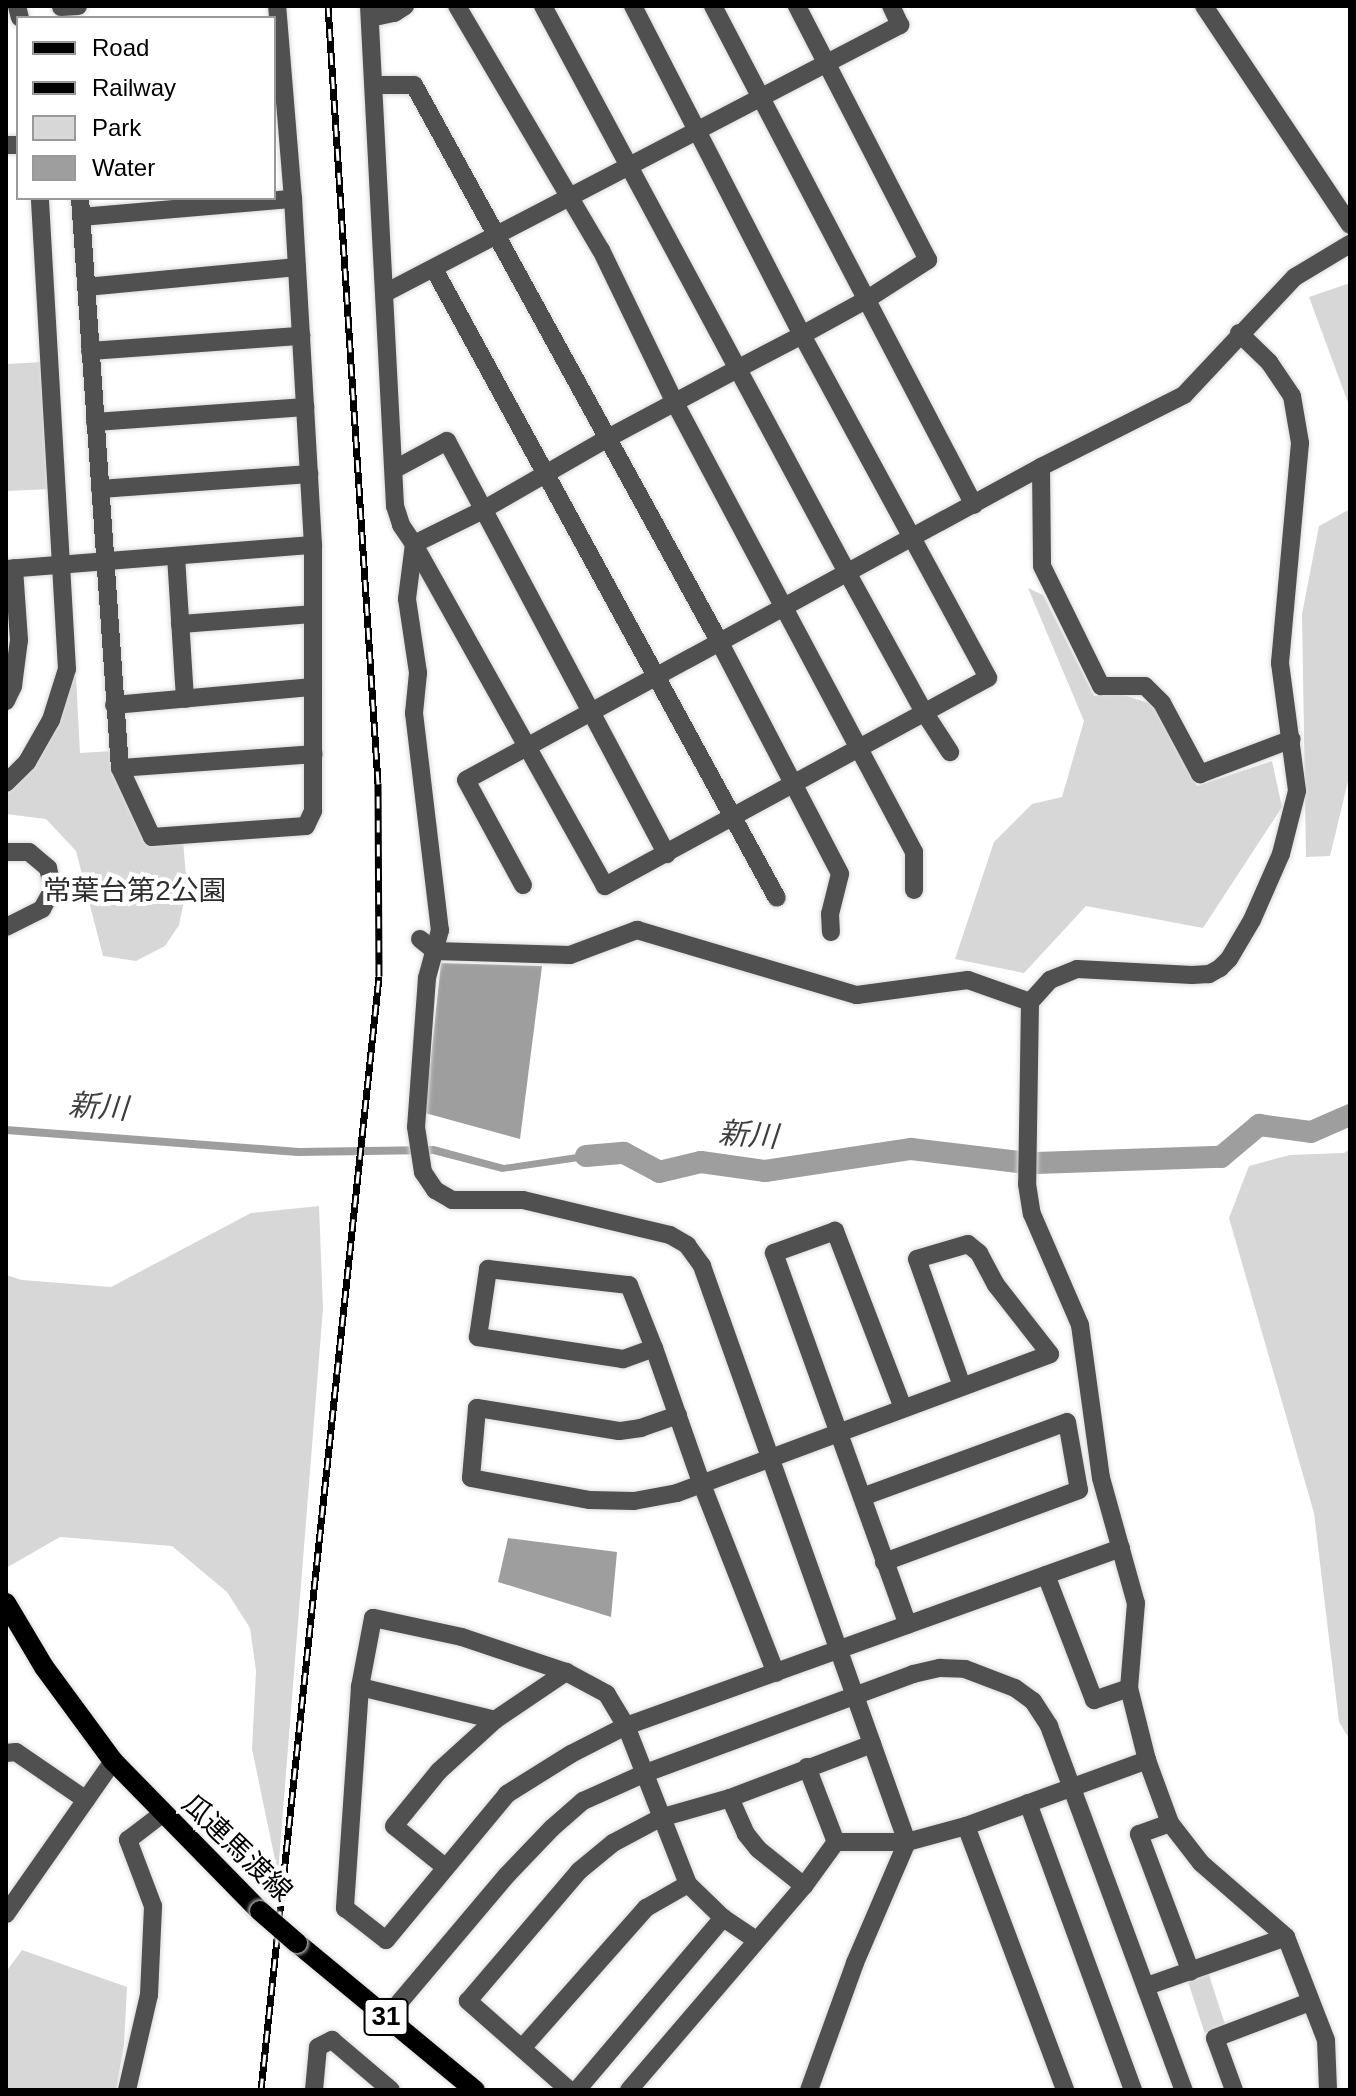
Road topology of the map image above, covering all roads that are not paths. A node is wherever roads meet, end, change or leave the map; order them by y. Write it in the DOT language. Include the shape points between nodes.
graph roads {
  1 [pos="277,6"];
  2 [pos="405,6"];
  3 [pos="457,6"];
  4 [pos="543,6"];
  5 [pos="633,6"];
  6 [pos="713,6"];
  7 [pos="797,6"];
  8 [pos="891,6"];
  9 [pos="1204,6"];
  10 [pos="369,12"];
  11 [pos="277,56"];
  12 [pos="827,62"];
  13 [pos="374,85"];
  14 [pos="761,97"];
  15 [pos="280,123"];
  16 [pos="699,130"];
  17 [pos="626,165"];
  18 [pos="572,196"];
  19 [pos="293,199"];
  20 [pos="40,200"];
  21 [pos="266,200"];
  22 [pos="276,200"];
  23 [pos="80,207"];
  24 [pos="1350,225"];
  25 [pos="497,233"];
  26 [pos="1350,244"];
  27 [pos="297,267"];
  28 [pos="434,269"];
  29 [pos="86,287"];
  30 [pos="385,293"];
  31 [pos="866,300"];
  32 [pos="1239,333"];
  33 [pos="802,335"];
  34 [pos="301,336"];
  35 [pos="90,351"];
  36 [pos="737,369"];
  37 [pos="675,403"];
  38 [pos="305,407"];
  39 [pos="95,422"];
  40 [pos="608,438"];
  41 [pos="1041,467"];
  42 [pos="395,469"];
  43 [pos="309,474"];
  44 [pos="545,475"];
  45 [pos="100,489"];
  46 [pos="974,505"];
  47 [pos="481,511"];
  48 [pos="910,538"];
  49 [pos="414,544"];
  50 [pos="313,545"];
  51 [pos="176,556"];
  52 [pos="105,562"];
  53 [pos="63,565"];
  54 [pos="10,569"];
  55 [pos="848,574"];
  56 [pos="783,608"];
  57 [pos="313,614"];
  58 [pos="180,624"];
  59 [pos="720,643"];
  60 [pos="656,679"];
  61 [pos="313,687"];
  62 [pos="185,699"];
  63 [pos="6,701"];
  64 [pos="114,705"];
  65 [pos="924,712"];
  66 [pos="592,713"];
  67 [pos="1292,739"];
  68 [pos="530,746"];
  69 [pos="857,748"];
  70 [pos="950,752"];
  71 [pos="313,754"];
  72 [pos="120,768"];
  73 [pos="6,783"];
  74 [pos="793,783"];
  75 [pos="730,815"];
  76 [pos="6,852"];
  77 [pos="667,854"];
  78 [pos="523,885"];
  79 [pos="914,890"];
  80 [pos="777,898"];
  81 [pos="6,927"];
  82 [pos="831,932"];
  83 [pos="428,945"];
  84 [pos="1030,1002"];
  85 [pos="654,1348"];
  86 [pos="962,1386"];
  87 [pos="903,1408"];
  88 [pos="678,1415"];
  89 [pos="839,1432"];
  90 [pos="770,1458"];
  91 [pos="701,1482"];
  92 [pos="862,1497"];
  93 [pos="1121,1548"];
  94 [pos="884,1562"];
  95 [pos="1046,1575"];
  96 [pos="6,1603"];
  97 [pos="908,1625"];
  98 [pos="839,1651"];
  99 [pos="566,1672"];
  100 [pos="776,1673"];
  101 [pos="360,1687"];
  102 [pos="1129,1688"];
  103 [pos="853,1695"];
  104 [pos="495,1720"];
  105 [pos="626,1726"];
  106 [pos="872,1744"];
  107 [pos="6,1753"];
  108 [pos="1147,1760"];
  109 [pos="113,1761"];
  110 [pos="807,1767"];
  111 [pos="643,1774"];
  112 [pos="1073,1786"];
  113 [pos="730,1798"];
  114 [pos="86,1800"];
  115 [pos="1028,1803"];
  116 [pos="162,1814"];
  117 [pos="660,1818"];
  118 [pos="1170,1823"];
  119 [pos="966,1826"];
  120 [pos="836,1842"];
  121 [pos="907,1842"];
  122 [pos="445,1867"];
  123 [pos="688,1884"];
  124 [pos="804,1886"];
  125 [pos="6,1914"];
  126 [pos="723,1918"];
  127 [pos="1286,1937"];
  128 [pos="756,1940"];
  129 [pos="1191,1972"];
  130 [pos="1147,1986"];
  131 [pos="1310,2002"];
  132 [pos="387,2017"];
  133 [pos="523,2047"];
  134 [pos="127,2090"];
  135 [pos="314,2090"];
  136 [pos="391,2090"];
  137 [pos="475,2090"];
  138 [pos="569,2090"];
  139 [pos="577,2090"];
  140 [pos="629,2090"];
  141 [pos="809,2090"];
  142 [pos="1065,2090"];
  143 [pos="1133,2090"];
  144 [pos="1184,2090"];
  145 [pos="1234,2090"];
  146 [pos="1328,2090"];
  1 -- 11 [label="street"];
  2 -- 10 [label="street" via="394,13"];
  3 -- 18 [label="street"];
  4 -- 17 [label="street"];
  5 -- 16 [label="street"];
  6 -- 14 [label="street"];
  7 -- 12 [label="street"];
  8 -- 12 [label="street" via="900,25"];
  9 -- 24 [label="street"];
  10 -- 13 [label="street"];
  11 -- 15 [label="street"];
  12 -- 14 [label="street"];
  12 -- 31 [label="street" via="928,260"];
  13 -- 25 [label="street" via="414,85"];
  13 -- 30 [label="street"];
  14 -- 16 [label="street"];
  14 -- 31 [label="street"];
  15 -- 19 [label="street"];
  16 -- 17 [label="street"];
  16 -- 33 [label="street"];
  17 -- 18 [label="street"];
  17 -- 36 [label="street"];
  18 -- 25 [label="street"];
  18 -- 37 [label="street"];
  19 -- 22 [label="street"];
  19 -- 27 [label="street"];
  20 -- 53 [label="street"];
  21 -- 23 [label="street"];
  23 -- 29 [label="street"];
  25 -- 28 [label="street"];
  25 -- 40 [label="street"];
  26 -- 32 [label="street" via="1295,277"];
  27 -- 29 [label="street"];
  27 -- 34 [label="street"];
  28 -- 30 [label="street"];
  28 -- 44 [label="street"];
  29 -- 35 [label="street"];
  30 -- 42 [label="street"];
  31 -- 33 [label="street"];
  31 -- 46 [label="street"];
  32 -- 41 [label="street" via="1184,395"];
  32 -- 67 [label="street" via="1269,362 1292,396 1300,443 1280,663"];
  33 -- 36 [label="street"];
  33 -- 48 [label="street"];
  34 -- 35 [label="street"];
  34 -- 38 [label="street"];
  35 -- 39 [label="street"];
  36 -- 37 [label="street"];
  36 -- 55 [label="street"];
  37 -- 40 [label="street"];
  37 -- 56 [label="street"];
  38 -- 39 [label="street"];
  38 -- 43 [label="street"];
  39 -- 45 [label="street"];
  40 -- 44 [label="street"];
  40 -- 59 [label="street"];
  41 -- 46 [label="street"];
  41 -- 67 [label="street" via="1042,566 1101,686 1145,686 1162,703 1200,774"];
  42 -- 47 [label="street" via="447,441"];
  42 -- 49 [label="street" via="395,506"];
  43 -- 45 [label="street"];
  43 -- 50 [label="street"];
  44 -- 47 [label="street"];
  44 -- 60 [label="street"];
  45 -- 52 [label="street"];
  46 -- 48 [label="street"];
  47 -- 49 [label="street"];
  47 -- 66 [label="street"];
  48 -- 55 [label="street"];
  48 -- 65 [label="street" via="988,678"];
  49 -- 68 [label="street"];
  49 -- 83 [label="street" via="407,599 439,919"];
  50 -- 51 [label="street"];
  50 -- 57 [label="street"];
  51 -- 52 [label="street"];
  51 -- 58 [label="street"];
  52 -- 53 [label="street"];
  52 -- 64 [label="street"];
  53 -- 54 [label="street"];
  53 -- 73 [label="street" via="67,669 51,720 27,762"];
  54 -- 63 [label="street" via="19,640"];
  55 -- 56 [label="street"];
  55 -- 65 [label="street"];
  56 -- 59 [label="street"];
  56 -- 69 [label="street"];
  57 -- 58 [label="street"];
  57 -- 61 [label="street"];
  58 -- 62 [label="street"];
  59 -- 60 [label="street"];
  59 -- 74 [label="street"];
  60 -- 66 [label="street"];
  60 -- 75 [label="street"];
  61 -- 62 [label="street"];
  61 -- 71 [label="street"];
  62 -- 64 [label="street"];
  64 -- 72 [label="street"];
  65 -- 69 [label="street"];
  65 -- 70 [label="street"];
  66 -- 68 [label="street"];
  66 -- 77 [label="street"];
  67 -- 84 [label="street" via="1297,791 1281,854 1229,959 1209,974 1077,969 1050,980"];
  68 -- 77 [label="street" via="605,886"];
  68 -- 78 [label="street" via="466,780"];
  69 -- 74 [label="street"];
  69 -- 79 [label="street" via="914,852"];
  71 -- 72 [label="street"];
  71 -- 72 [label="street" via="313,811 306,826 152,837"];
  74 -- 75 [label="street"];
  74 -- 82 [label="street" via="840,874"];
  75 -- 77 [label="street"];
  75 -- 80 [label="street"];
  76 -- 81 [label="street" via="29,852 48,868 53,889 42,909"];
  83 -- 84 [label="street" via="570,955 637,930 857,995 968,980"];
  83 -- 90 [label="street" via="416,1127 423,1172 435,1190 452,1200 523,1200 670,1235 687,1245 702,1266"];
  84 -- 93 [label="street" via="1027,1184 1032,1214 1080,1325 1101,1478"];
  85 -- 85 [label="street" via="629,1285 488,1269 478,1337 623,1359"];
  85 -- 88 [label="street"];
  86 -- 86 [label="street" via="1050,1354 968,1244 917,1259"];
  86 -- 87 [label="street"];
  87 -- 89 [label="street"];
  87 -- 89 [label="street" via="835,1231 774,1253"];
  88 -- 91 [label="street"];
  88 -- 91 [label="street" via="619,1431 477,1408 471,1478 590,1500 634,1501 677,1493"];
  89 -- 90 [label="street"];
  89 -- 92 [label="street"];
  90 -- 91 [label="street"];
  90 -- 98 [label="street"];
  91 -- 100 [label="street"];
  92 -- 94 [label="street"];
  92 -- 94 [label="street" via="1067,1422 1079,1490"];
  93 -- 95 [label="street"];
  93 -- 102 [label="street" via="1136,1603"];
  94 -- 97 [label="street"];
  95 -- 97 [label="street"];
  95 -- 102 [label="street" via="1094,1700"];
  96 -- 109 [label="main road, 瓜連馬渡線 / 31" via="44,1667"];
  97 -- 98 [label="street"];
  98 -- 100 [label="street"];
  98 -- 103 [label="street"];
  99 -- 101 [label="street" via="462,1637 373,1618"];
  99 -- 104 [label="street"];
  99 -- 105 [label="street" via="607,1694"];
  100 -- 105 [label="street"];
  101 -- 104 [label="street"];
  101 -- 122 [label="street" via="345,1908 386,1940"];
  102 -- 108 [label="street"];
  103 -- 106 [label="street"];
  103 -- 111 [label="street"];
  103 -- 112 [label="street" via="940,1668 991,1676 1033,1701"];
  104 -- 122 [label="street" via="439,1771 394,1826"];
  105 -- 111 [label="street"];
  105 -- 122 [label="street" via="507,1794"];
  106 -- 110 [label="street"];
  106 -- 121 [label="street"];
  107 -- 114 [label="street" via="16,1752"];
  108 -- 112 [label="street"];
  108 -- 118 [label="street"];
  109 -- 114 [label="street"];
  109 -- 116 [label="main road, 瓜連馬渡線 / 31"];
  110 -- 113 [label="street"];
  110 -- 120 [label="street"];
  111 -- 117 [label="street"];
  111 -- 132 [label="street" via="583,1801 552,1828"];
  112 -- 115 [label="street"];
  112 -- 130 [label="street"];
  113 -- 117 [label="street"];
  113 -- 124 [label="street" via="758,1849"];
  114 -- 125 [label="street"];
  115 -- 119 [label="street"];
  115 -- 143 [label="street"];
  116 -- 132 [label="main road, 瓜連馬渡線 / 31, bridge" via="260,1911"];
  116 -- 134 [label="street" via="128,1840 153,1906 149,1995"];
  117 -- 123 [label="street"];
  117 -- 133 [label="street" via="613,1843 579,1871 468,2001"];
  118 -- 127 [label="street" via="1201,1863"];
  118 -- 129 [label="street" via="1139,1834"];
  119 -- 121 [label="street"];
  119 -- 142 [label="street"];
  120 -- 121 [label="street"];
  120 -- 124 [label="street"];
  121 -- 141 [label="street"];
  123 -- 126 [label="street"];
  123 -- 133 [label="street" via="646,1908"];
  124 -- 128 [label="street"];
  126 -- 128 [label="street"];
  126 -- 139 [label="street"];
  127 -- 129 [label="street"];
  127 -- 131 [label="street"];
  128 -- 140 [label="street"];
  129 -- 130 [label="street"];
  130 -- 144 [label="street"];
  131 -- 145 [label="street" via="1215,2038"];
  131 -- 146 [label="street" via="1326,2040"];
  132 -- 137 [label="main road, 瓜連馬渡線 / 31"];
  133 -- 138 [label="street"];
  135 -- 136 [label="street" via="318,2047 332,2040"];
}
